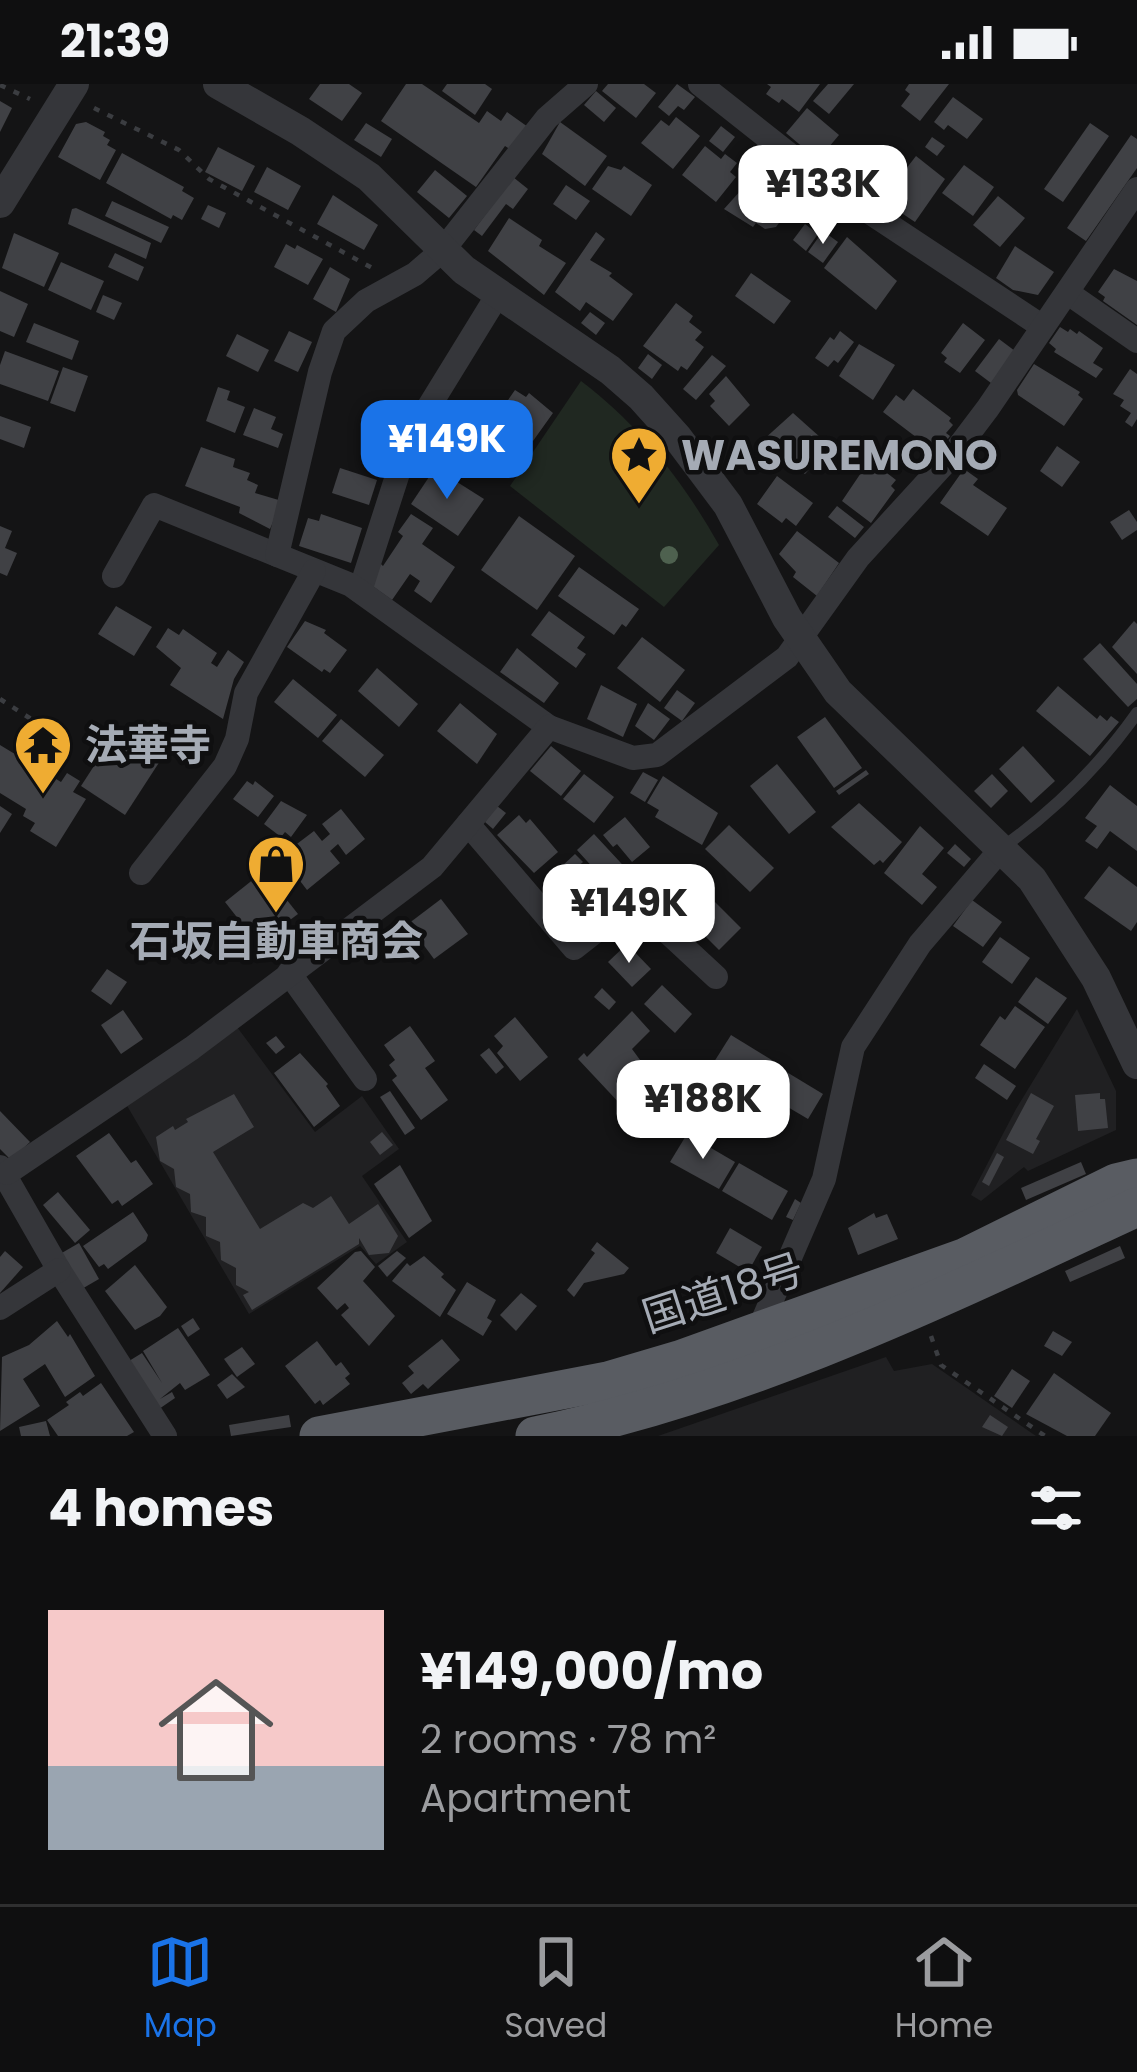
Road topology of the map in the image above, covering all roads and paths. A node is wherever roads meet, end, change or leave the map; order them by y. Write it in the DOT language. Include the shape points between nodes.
graph roads {
  1 [pos="218,84"];
  2 [pos="586,84"];
  3 [pos="700,84"];
  4 [pos="0,85"];
  5 [pos="66,97"];
  6 [pos="1137,189"];
  7 [pos="0,203"];
  8 [pos="443,250"];
  9 [pos="399,283"];
  10 [pos="1068,292"];
  11 [pos="497,296"];
  12 [pos="1043,327"];
  13 [pos="1137,341"];
  14 [pos="277,555"];
  15 [pos="314,572"];
  16 [pos="113,576"];
  17 [pos="360,591"];
  18 [pos="800,640"];
  19 [pos="0,699"];
  20 [pos="1137,713"];
  21 [pos="549,727"];
  22 [pos="73,746"];
  23 [pos="468,824"];
  24 [pos="1002,848"];
  25 [pos="142,873"];
  26 [pos="289,974"];
  27 [pos="716,977"];
  28 [pos="1137,1064"];
  29 [pos="364,1079"];
  30 [pos="3,1170"];
  31 [pos="1137,1178"];
  32 [pos="1137,1207"];
  33 [pos="59,1270"];
  34 [pos="0,1308"];
  35 [pos="919,1308"];
  36 [pos="757,1334"];
  37 [pos="165,1436"];
  38 [pos="319,1436"];
  39 [pos="535,1436"];
  40 [pos="1045,1436"];
  1 -- 8 [label="street" via="369,177"];
  2 -- 8 [label="street" via="547,118"];
  3 -- 12 [label="street" via="824,182"];
  4 -- 5 [label="path"];
  5 -- 7 [label="street"];
  5 -- 9 [label="path" via="179,150 209,179"];
  6 -- 10 [label="street"];
  8 -- 9 [label="street"];
  8 -- 11 [label="street"];
  9 -- 14 [label="street" via="334,332"];
  10 -- 12 [label="street"];
  10 -- 13 [label="street"];
  11 -- 17 [label="street" via="409,439"];
  11 -- 18 [label="street" via="610,370 677,437 728,505"];
  12 -- 18 [label="street" via="954,453 858,558"];
  14 -- 15 [label="street"];
  14 -- 16 [label="street" via="154,505"];
  15 -- 17 [label="street"];
  15 -- 25 [label="street" via="246,693 225,766"];
  17 -- 21 [label="street"];
  18 -- 21 [label="street" via="763,678 658,755 633,758"];
  18 -- 24 [label="street" via="838,692"];
  19 -- 22 [label="path"];
  20 -- 24 [label="lane" via="1088,777"];
  21 -- 23 [label="street"];
  23 -- 26 [label="street" via="432,867"];
  23 -- 27 [label="street" via="574,948 634,901"];
  24 -- 28 [label="street" via="1032,879 1096,978"];
  24 -- 36 [label="street" via="920,944 853,1047 824,1179"];
  26 -- 29 [label="street"];
  26 -- 30 [label="street" via="192,1048"];
  30 -- 33 [label="street"];
  31 -- 36 [label="highway, 国道18号" via="966,1257"];
  32 -- 35 [label="highway, 国道18号"];
  33 -- 34 [label="street"];
  33 -- 37 [label="street"];
  35 -- 39 [label="highway, 国道18号" via="780,1365 612,1420"];
  35 -- 40 [label="path" via="941,1365"];
  36 -- 38 [label="highway, 国道18号" via="608,1381"];
}
